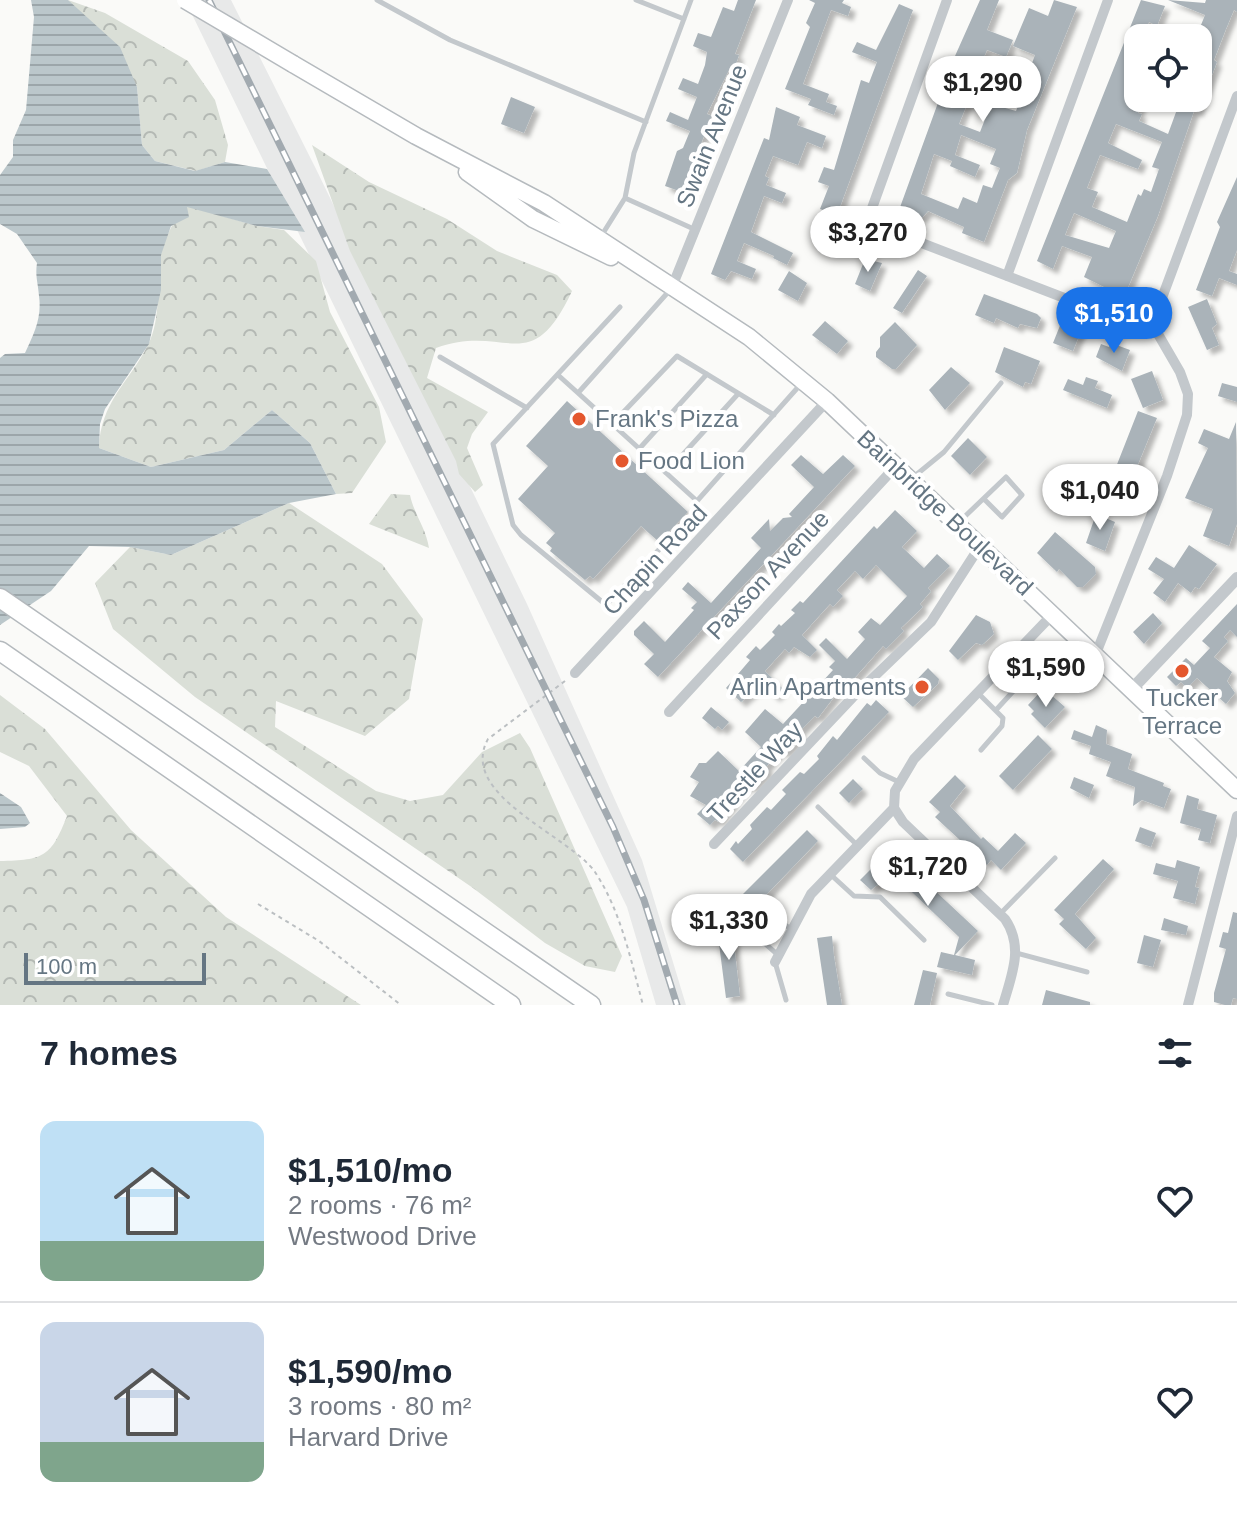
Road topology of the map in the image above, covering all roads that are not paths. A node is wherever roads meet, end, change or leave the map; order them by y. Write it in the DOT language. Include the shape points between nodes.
graph roads {
  1 [pos="185,0"];
  2 [pos="377,0"];
  3 [pos="636,0"];
  4 [pos="691,0"];
  5 [pos="788,0"];
  6 [pos="947,0"];
  7 [pos="1108,0"];
  8 [pos="684,19"];
  9 [pos="1237,96"];
  10 [pos="646,122"];
  11 [pos="416,136"];
  12 [pos="625,198"];
  13 [pos="696,230"];
  14 [pos="599,239"];
  15 [pos="1007,276"];
  16 [pos="672,287"];
  17 [pos="620,307"];
  18 [pos="1158,334"];
  19 [pos="440,357"];
  20 [pos="707,374"];
  21 [pos="558,375"];
  22 [pos="804,382"];
  23 [pos="1001,383"];
  24 [pos="578,393"];
  25 [pos="738,393"];
  26 [pos="827,401"];
  27 [pos="527,408"];
  28 [pos="774,415"];
  29 [pos="612,424"];
  30 [pos="639,449"];
  31 [pos="896,466"];
  32 [pos="666,473"];
  33 [pos="910,479"];
  34 [pos="984,499"];
  35 [pos="697,501"];
  36 [pos="957,524"];
  37 [pos="980,546"];
  38 [pos="1237,578"];
  39 [pos="0,598"];
  40 [pos="1052,615"];
  41 [pos="6,656"];
  42 [pos="1095,656"];
  43 [pos="575,673"];
  44 [pos="1029,674"];
  45 [pos="1131,690"];
  46 [pos="978,693"];
  47 [pos="996,710"];
  48 [pos="669,712"];
  49 [pos="981,750"];
  50 [pos="864,758"];
  51 [pos="899,782"];
  52 [pos="1237,790"];
  53 [pos="818,807"];
  54 [pos="894,808"];
  55 [pos="1237,816"];
  56 [pos="714,844"];
  57 [pos="858,845"];
  58 [pos="1055,858"];
  59 [pos="830,874"];
  60 [pos="1000,914"];
  61 [pos="791,929"];
  62 [pos="924,940"];
  63 [pos="1016,953"];
  64 [pos="776,958"];
  65 [pos="1087,972"];
  66 [pos="948,994"];
  67 [pos="786,1000"];
  68 [pos="511,1005"];
  69 [pos="591,1005"];
  70 [pos="992,1005"];
  71 [pos="1003,1005"];
  72 [pos="1188,1005"];
  1 -- 11 [label="main road, Bainbridge Boulevard, bridge"];
  2 -- 10 [label="lane" via="450,40"];
  3 -- 8 [label="lane"];
  4 -- 8 [label="lane"];
  5 -- 13 [label="street, Swain Avenue"];
  6 -- 15 [label="street" via="867,222"];
  7 -- 15 [label="street"];
  8 -- 10 [label="lane"];
  9 -- 18 [label="street" via="1166,284"];
  10 -- 12 [label="lane"];
  11 -- 14 [label="main road, Bainbridge Boulevard" via="544,203"];
  11 -- 16 [label="main road, Bainbridge Boulevard" via="533,219"];
  12 -- 13 [label="lane"];
  12 -- 14 [label="lane"];
  13 -- 16 [label="street, Swain Avenue"];
  14 -- 16 [label="main road, Bainbridge Boulevard"];
  15 -- 18 [label="street"];
  16 -- 22 [label="main road, Bainbridge Boulevard" via="749,337"];
  16 -- 24 [label="lane"];
  17 -- 21 [label="lane"];
  18 -- 42 [label="street" via="1188,394 1187,415"];
  19 -- 27 [label="lane"];
  20 -- 25 [label="lane"];
  20 -- 29 [label="lane" via="677,356"];
  20 -- 30 [label="lane"];
  21 -- 24 [label="lane"];
  21 -- 27 [label="lane"];
  22 -- 26 [label="main road, Bainbridge Boulevard"];
  22 -- 28 [label="lane"];
  23 -- 33 [label="lane" via="944,452"];
  24 -- 29 [label="lane"];
  25 -- 28 [label="lane"];
  25 -- 32 [label="lane"];
  26 -- 31 [label="main road, Bainbridge Boulevard"];
  26 -- 43 [label="street, Chapin Road"];
  27 -- 35 [label="lane" via="493,444 513,525 606,605 695,512"];
  28 -- 35 [label="lane"];
  29 -- 30 [label="lane"];
  30 -- 32 [label="lane"];
  31 -- 33 [label="main road, Bainbridge Boulevard"];
  31 -- 48 [label="street, Paxson Avenue"];
  32 -- 35 [label="lane"];
  33 -- 36 [label="main road, Bainbridge Boulevard"];
  34 -- 34 [label="lane" via="1006,477 1022,495 1002,517"];
  34 -- 36 [label="lane"];
  36 -- 37 [label="main road, Bainbridge Boulevard"];
  37 -- 40 [label="main road, Bainbridge Boulevard"];
  37 -- 56 [label="street, Trestle Way" via="931,622"];
  38 -- 45 [label="street"];
  39 -- 69 [label="highway"];
  40 -- 42 [label="main road, Bainbridge Boulevard"];
  40 -- 46 [label="street"];
  41 -- 68 [label="highway"];
  42 -- 45 [label="main road, Bainbridge Boulevard"];
  44 -- 47 [label="lane"];
  45 -- 52 [label="main road, Bainbridge Boulevard"];
  46 -- 47 [label="lane"];
  46 -- 51 [label="street" via="914,759"];
  47 -- 49 [label="lane" via="1002,726"];
  50 -- 51 [label="lane"];
  51 -- 54 [label="street"];
  53 -- 57 [label="lane"];
  54 -- 57 [label="street"];
  54 -- 60 [label="street" via="917,837"];
  55 -- 72 [label="street"];
  57 -- 59 [label="street"];
  58 -- 60 [label="lane"];
  59 -- 61 [label="street"];
  59 -- 62 [label="lane" via="854,896 880,897"];
  60 -- 63 [label="street" via="1013,931"];
  61 -- 64 [label="street"];
  61 -- 64 [label="lane" via="772,916 754,934"];
  63 -- 65 [label="lane"];
  63 -- 71 [label="street"];
  64 -- 67 [label="lane"];
  66 -- 70 [label="lane"];
}
